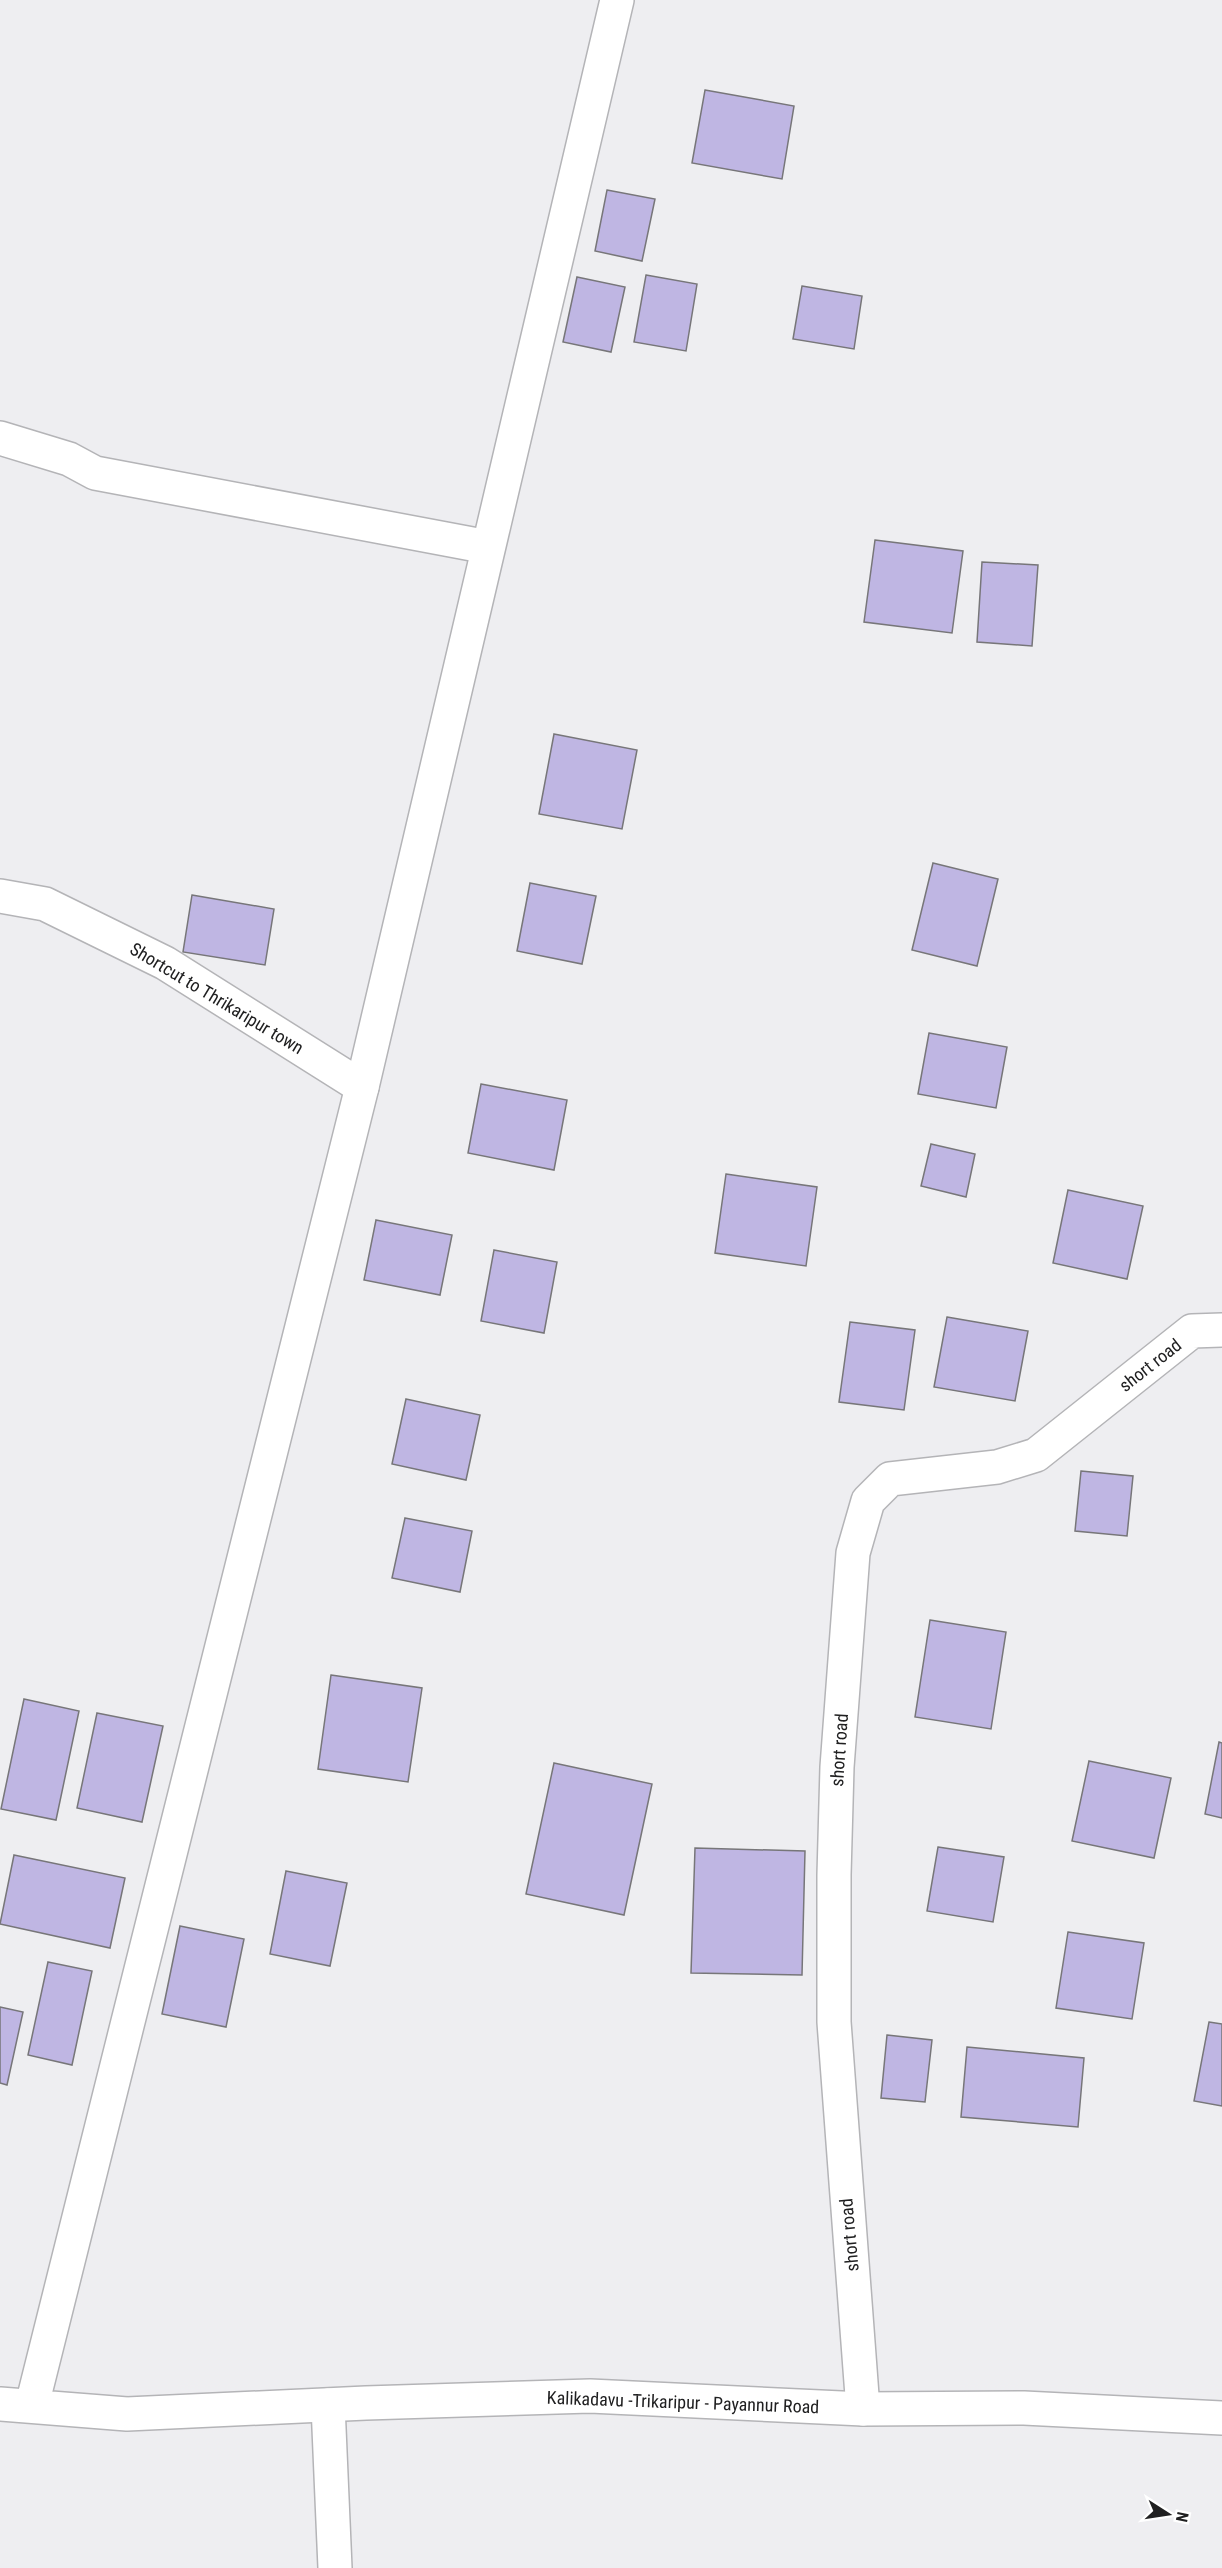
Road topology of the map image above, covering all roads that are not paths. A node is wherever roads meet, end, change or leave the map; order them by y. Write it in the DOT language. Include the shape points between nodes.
graph roads {
  1 [pos="617,0"];
  2 [pos="0,438"];
  3 [pos="488,547"];
  4 [pos="0,896"];
  5 [pos="362,1087"];
  6 [pos="1222,1330"];
  7 [pos="16,2405"];
  8 [pos="328,2405"];
  9 [pos="863,2409"];
  10 [pos="1222,2418"];
  11 [pos="335,2568"];
  1 -- 3 [label="main road"];
  2 -- 3 [label="main road" via="69,459 95,473"];
  3 -- 5 [label="main road"];
  4 -- 5 [label="main road, Shortcut to Thrikaripur town" via="45,904 165,963"];
  5 -- 7 [label="main road"];
  6 -- 9 [label="main road, short road" via="1192,1331 1036,1455 997,1467 890,1479 868,1501 853,1553 837,1767 834,1898 834,2022"];
  7 -- 8 [label="main road, Kalikadavu -Trikaripur - Payannur Road" via="127,2414"];
  8 -- 9 [label="main road, Kalikadavu -Trikaripur - Payannur Road" via="590,2396"];
  8 -- 11 [label="main road"];
  9 -- 10 [label="main road, Kalikadavu -Trikaripur - Payannur Road" via="1024,2408"];
}
